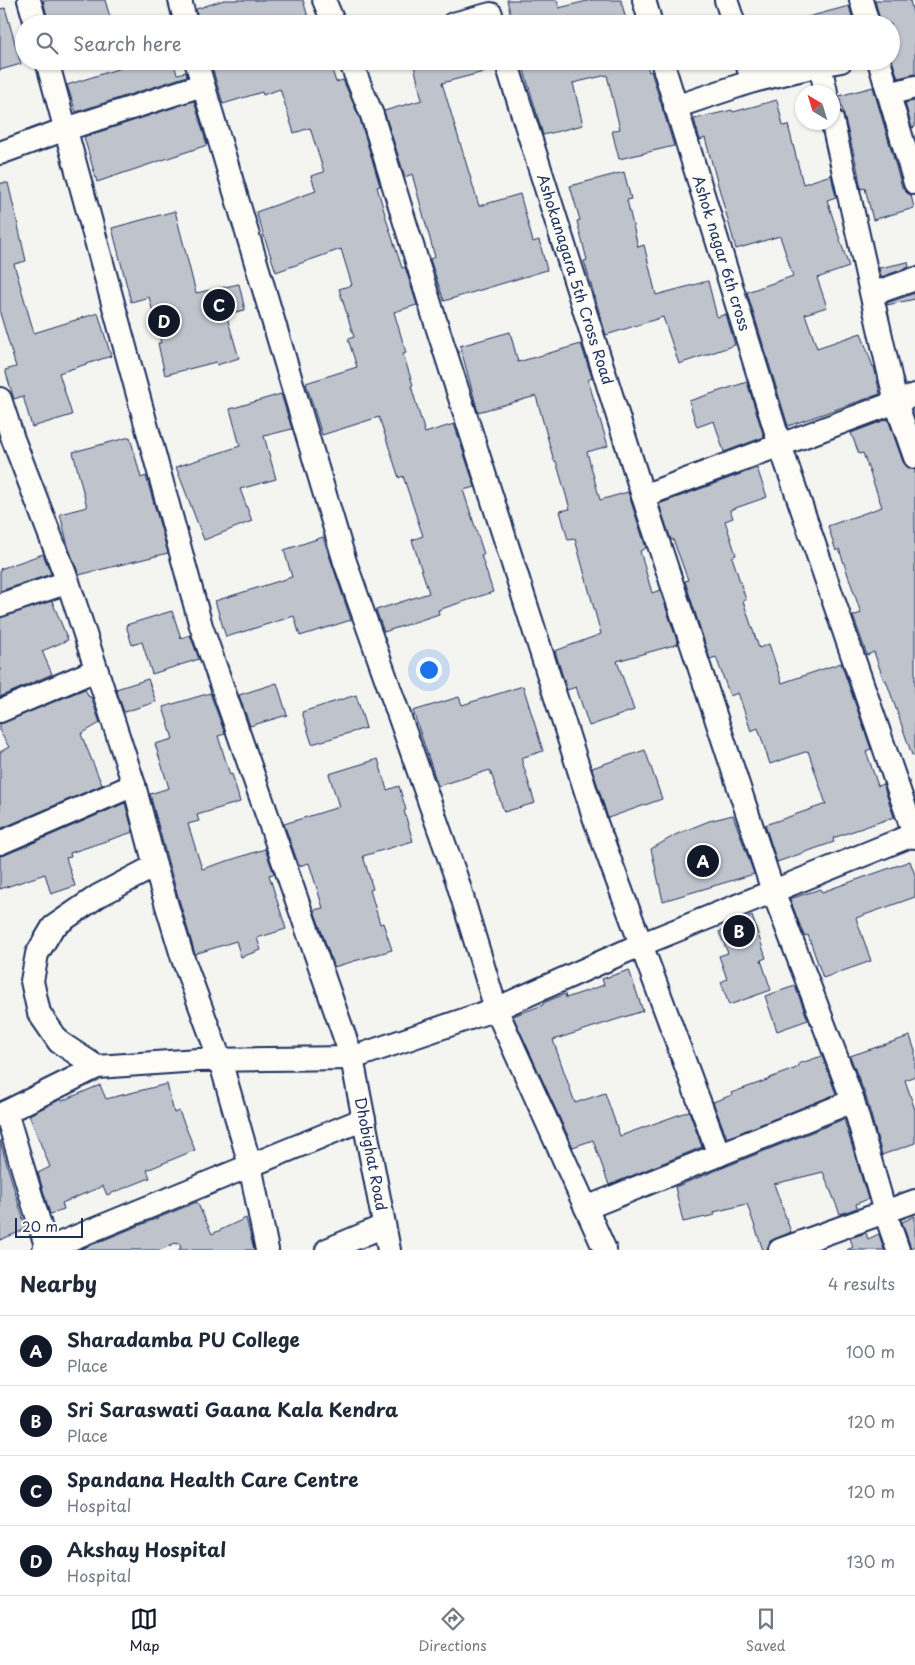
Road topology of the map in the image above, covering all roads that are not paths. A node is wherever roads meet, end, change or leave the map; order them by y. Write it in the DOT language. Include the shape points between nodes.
graph roads {
  1 [pos="29,0"];
  2 [pos="180,0"];
  3 [pos="324,0"];
  4 [pos="644,0"];
  5 [pos="726,0"];
  6 [pos="861,0"];
  7 [pos="33,15"];
  8 [pos="184,15"];
  9 [pos="330,15"];
  10 [pos="648,15"];
  11 [pos="731,15"];
  12 [pos="865,15"];
  13 [pos="50,70"];
  14 [pos="198,70"];
  15 [pos="354,70"];
  16 [pos="509,70"];
  17 [pos="665,70"];
  18 [pos="829,70"];
  19 [pos="882,70"];
  20 [pos="750,71"];
  21 [pos="202,84"];
  22 [pos="827,85"];
  23 [pos="915,87"];
  24 [pos="889,94"];
  25 [pos="675,107"];
  26 [pos="66,129"];
  27 [pos="834,130"];
  28 [pos="0,154"];
  29 [pos="915,183"];
  30 [pos="915,279"];
  31 [pos="872,294"];
  32 [pos="0,398"];
  33 [pos="905,399"];
  34 [pos="6,441"];
  35 [pos="780,446"];
  36 [pos="915,458"];
  37 [pos="643,496"];
  38 [pos="68,582"];
  39 [pos="0,605"];
  40 [pos="96,670"];
  41 [pos="0,711"];
  42 [pos="134,785"];
  43 [pos="915,835"];
  44 [pos="0,843"];
  45 [pos="155,866"];
  46 [pos="773,891"];
  47 [pos="640,945"];
  48 [pos="496,1008"];
  49 [pos="352,1058"];
  50 [pos="220,1060"];
  51 [pos="97,1067"];
  52 [pos="853,1101"];
  53 [pos="3,1113"];
  54 [pos="364,1119"];
  55 [pos="719,1155"];
  56 [pos="250,1165"];
  57 [pos="915,1201"];
  58 [pos="586,1208"];
  59 [pos="885,1212"];
  60 [pos="384,1226"];
  61 [pos="45,1250"];
  62 [pos="267,1250"];
  63 [pos="327,1250"];
  64 [pos="389,1250"];
  65 [pos="605,1250"];
  66 [pos="780,1250"];
  67 [pos="898,1250"];
  1 -- 7 [label="street"];
  2 -- 8 [label="street"];
  3 -- 9 [label="street"];
  4 -- 10 [label="street"];
  5 -- 11 [label="street"];
  6 -- 12 [label="street"];
  13 -- 26 [label="street, Dhobighat Road"];
  14 -- 21 [label="street"];
  15 -- 47 [label="street" via="372,115 594,820"];
  16 -- 37 [label="street, Ashokanagara 5th Cross Road"];
  17 -- 25 [label="street, Ashok nagar 6th cross"];
  18 -- 22 [label="street"];
  19 -- 24 [label="street"];
  20 -- 25 [label="street"];
  21 -- 26 [label="street"];
  21 -- 48 [label="street" via="345,562 457,880"];
  23 -- 24 [label="street"];
  24 -- 29 [label="street"];
  25 -- 35 [label="street, Ashok nagar 6th cross"];
  26 -- 28 [label="street"];
  26 -- 49 [label="street, Dhobighat Road" via="200,626"];
  27 -- 31 [label="street"];
  30 -- 31 [label="street"];
  31 -- 33 [label="street"];
  32 -- 34 [label="street"];
  33 -- 35 [label="street"];
  33 -- 36 [label="street"];
  34 -- 38 [label="street"];
  35 -- 37 [label="street"];
  35 -- 43 [label="street, Ashok nagar 6th cross"];
  37 -- 46 [label="street, Ashokanagara 5th Cross Road"];
  38 -- 39 [label="street"];
  38 -- 40 [label="street"];
  40 -- 41 [label="street"];
  40 -- 42 [label="street"];
  42 -- 44 [label="street"];
  42 -- 45 [label="street"];
  43 -- 46 [label="street"];
  45 -- 50 [label="street" via="183,959"];
  45 -- 51 [label="street" via="98,896 53,927 37,954 32,981 39,1013 59,1042"];
  46 -- 47 [label="street"];
  46 -- 52 [label="street, Ashokanagara 5th Cross Road"];
  47 -- 48 [label="street"];
  47 -- 55 [label="street"];
  48 -- 49 [label="street"];
  48 -- 58 [label="street"];
  49 -- 50 [label="street"];
  49 -- 54 [label="street, Dhobighat Road"];
  50 -- 51 [label="street"];
  50 -- 56 [label="street"];
  51 -- 53 [label="street"];
  52 -- 55 [label="street"];
  52 -- 59 [label="street, Ashokanagara 5th Cross Road"];
  53 -- 61 [label="street"];
  54 -- 56 [label="street"];
  54 -- 60 [label="street, Dhobighat Road"];
  55 -- 58 [label="street"];
  56 -- 61 [label="street"];
  56 -- 62 [label="street"];
  57 -- 59 [label="street"];
  58 -- 65 [label="street"];
  59 -- 66 [label="street"];
  59 -- 67 [label="street, Ashokanagara 5th Cross Road"];
  60 -- 63 [label="street"];
  60 -- 64 [label="street, Dhobighat Road"];
}
